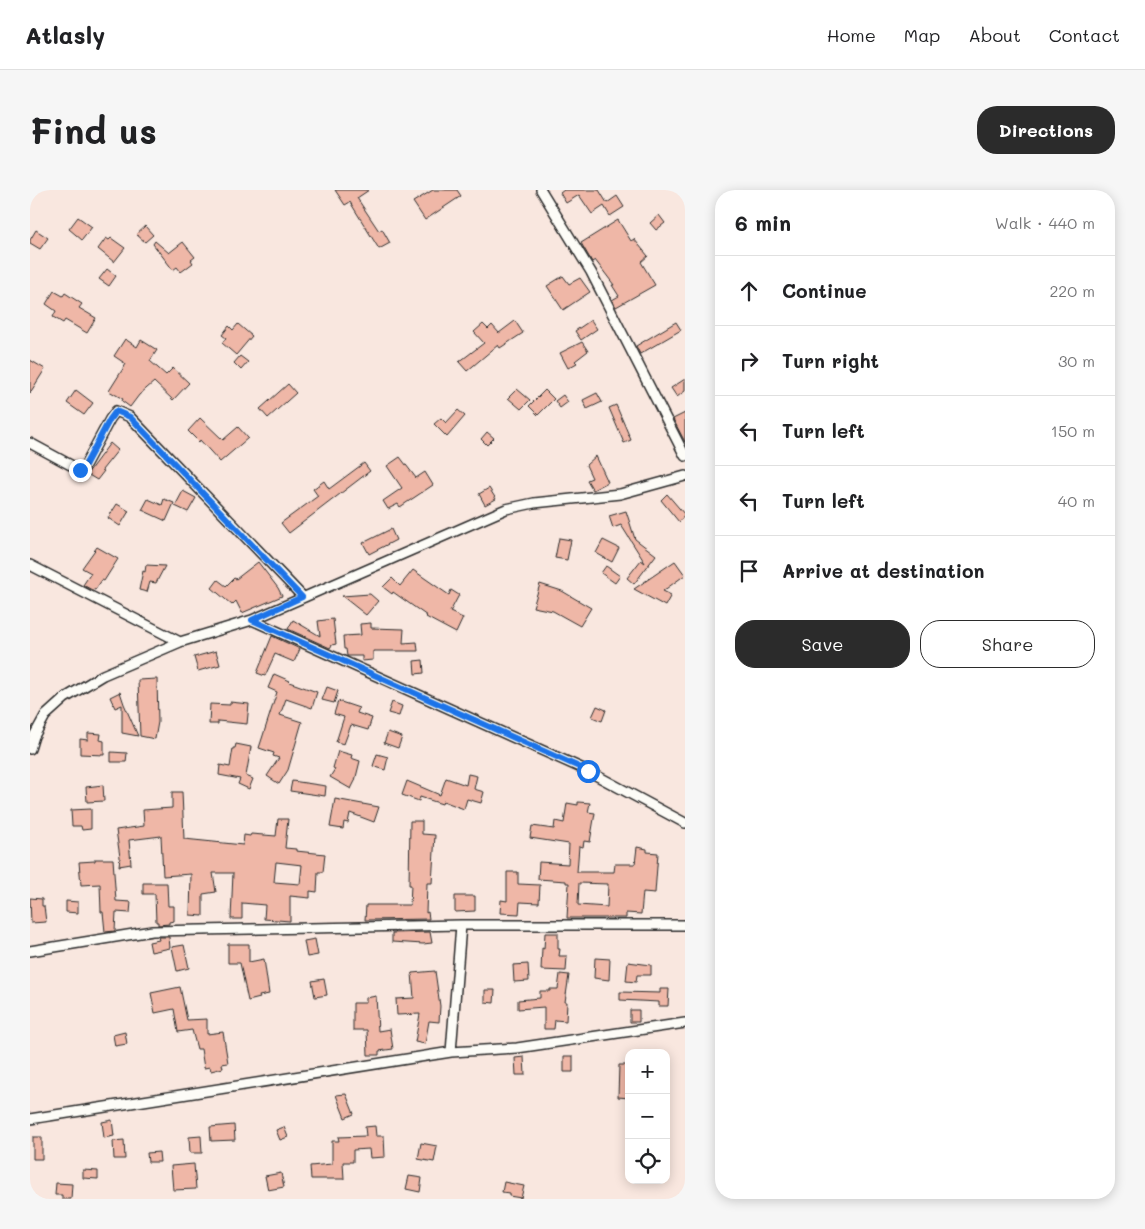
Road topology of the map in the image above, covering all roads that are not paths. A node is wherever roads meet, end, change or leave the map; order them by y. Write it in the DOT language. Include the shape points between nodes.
graph roads {
  1 [pos="542,190"];
  2 [pos="30,443"];
  3 [pos="685,456"];
  4 [pos="685,476"];
  5 [pos="30,565"];
  6 [pos="302,597"];
  7 [pos="252,620"];
  8 [pos="180,642"];
  9 [pos="30,747"];
  10 [pos="685,823"];
  11 [pos="461,925"];
  12 [pos="685,925"];
  13 [pos="30,951"];
  14 [pos="685,1023"];
  15 [pos="451,1052"];
  16 [pos="30,1119"];
  1 -- 3 [label="street" via="591,272"];
  2 -- 6 [label="street" via="83,469 110,419 116,411 123,413"];
  4 -- 6 [label="street" via="620,494 506,508"];
  5 -- 8 [label="street"];
  6 -- 7 [label="street"];
  7 -- 8 [label="street"];
  7 -- 10 [label="street" via="588,771"];
  8 -- 9 [label="street" via="103,675 64,698 45,716"];
  11 -- 12 [label="street"];
  11 -- 13 [label="street" via="152,931"];
  11 -- 15 [label="street"];
  14 -- 15 [label="street" via="517,1048"];
  15 -- 16 [label="street"];
}
